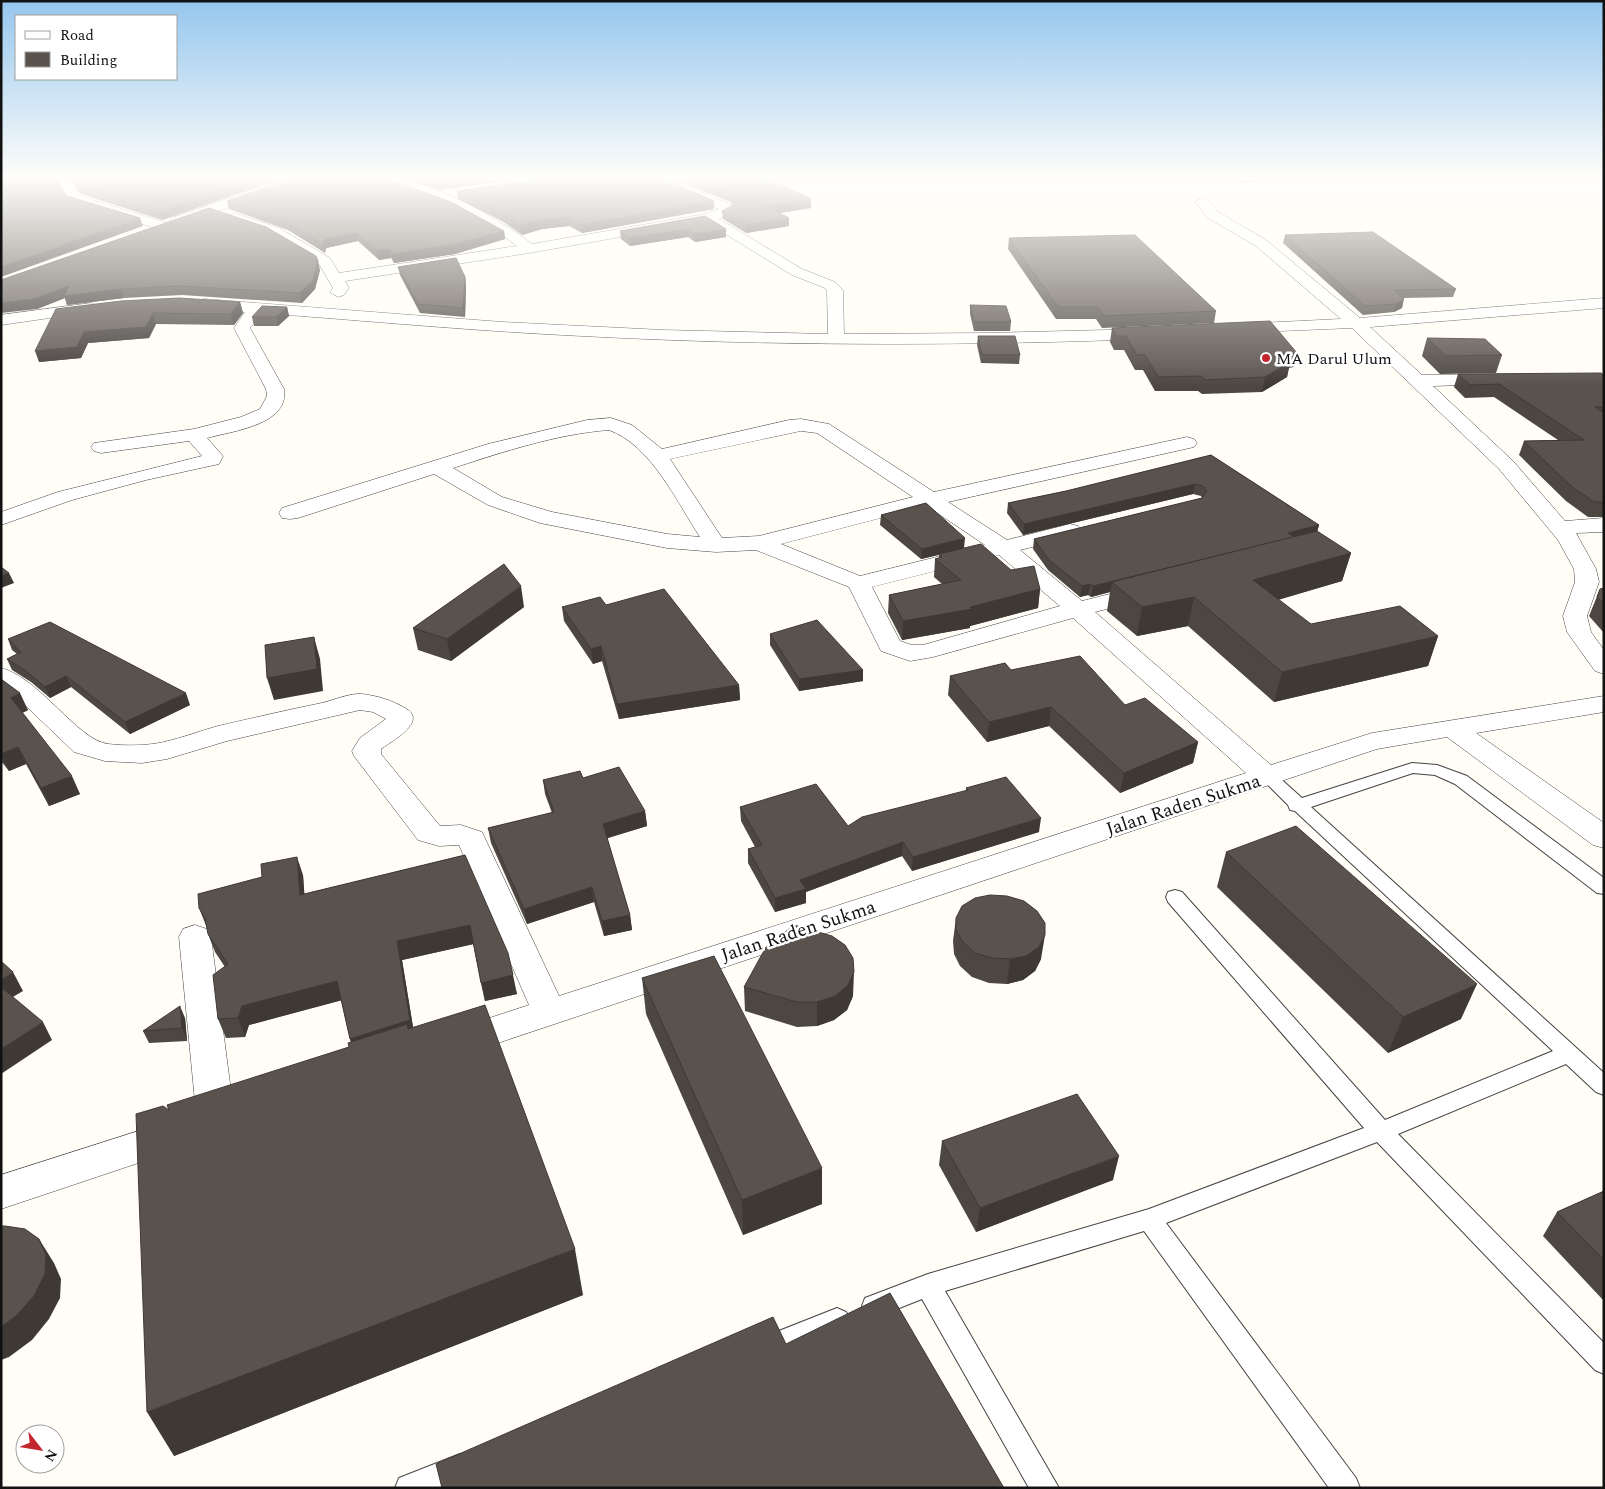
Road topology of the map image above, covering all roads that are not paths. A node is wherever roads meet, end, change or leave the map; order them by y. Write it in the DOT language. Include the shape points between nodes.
graph roads {
  1 [pos="306,248"];
  2 [pos="532,248"];
  3 [pos="758,248"];
  4 [pos="1268,248"];
  5 [pos="529,249"];
  6 [pos="334,278"];
  7 [pos="192,303"];
  8 [pos="1603,304"];
  9 [pos="105,307"];
  10 [pos="260,307"];
  11 [pos="329,312"];
  12 [pos="1,320"];
  13 [pos="1356,323"];
  14 [pos="1222,330"];
  15 [pos="1163,333"];
  16 [pos="836,338"];
  17 [pos="1514,379"];
  18 [pos="1417,381"];
  19 [pos="194,435"];
  20 [pos="1187,443"];
  21 [pos="101,447"];
  22 [pos="658,456"];
  23 [pos="435,466"];
  24 [pos="931,499"];
  25 [pos="290,513"];
  26 [pos="1,518"];
  27 [pos="1604,525"];
  28 [pos="1088,527"];
  29 [pos="1559,528"];
  30 [pos="759,543"];
  31 [pos="716,545"];
  32 [pos="1003,547"];
  33 [pos="858,583"];
  34 [pos="1164,587"];
  35 [pos="1076,609"];
  36 [pos="1604,666"];
  37 [pos="1,676"];
  38 [pos="1604,704"];
  39 [pos="1452,728"];
  40 [pos="1267,776"];
  41 [pos="1296,806"];
  42 [pos="1604,838"];
  43 [pos="1604,888"];
  44 [pos="1175,897"];
  45 [pos="194,937"];
  46 [pos="549,1012"];
  47 [pos="429,1052"];
  48 [pos="1568,1054"];
  49 [pos="1604,1086"];
  50 [pos="1381,1131"];
  51 [pos="4,1186"];
  52 [pos="1149,1219"];
  53 [pos="928,1285"];
  54 [pos="742,1357"];
  55 [pos="1604,1361"];
  56 [pos="483,1459"];
  57 [pos="409,1488"];
  58 [pos="1046,1488"];
  59 [pos="1346,1488"];
  1 -- 6 [label="street" via="325,260"];
  2 -- 5 [label="street"];
  3 -- 16 [label="street" via="797,272 830,285 834,290"];
  4 -- 13 [label="street"];
  5 -- 6 [label="street"];
  6 -- 11 [label="street" via="341,288"];
  7 -- 10 [label="street"];
  8 -- 13 [label="street"];
  9 -- 12 [label="street"];
  10 -- 11 [label="street"];
  10 -- 19 [label="street" via="242,328 275,390 274,404 267,413 248,421"];
  11 -- 16 [label="street" via="502,327"];
  13 -- 14 [label="street"];
  13 -- 18 [label="street"];
  15 -- 16 [label="street" via="1046,338"];
  17 -- 18 [label="street"];
  18 -- 29 [label="street" via="1506,465"];
  19 -- 21 [label="street"];
  19 -- 26 [label="street" via="213,456 212,460 66,496"];
  20 -- 24 [label="street"];
  22 -- 23 [label="street" via="625,429 599,424 495,448"];
  22 -- 24 [label="street" via="789,426 811,426 822,428"];
  22 -- 31 [label="street"];
  23 -- 25 [label="street"];
  23 -- 31 [label="street" via="495,501 548,518 667,541"];
  24 -- 30 [label="street"];
  24 -- 32 [label="street"];
  27 -- 29 [label="street"];
  28 -- 32 [label="street"];
  29 -- 36 [label="street" via="1585,569 1588,582 1575,616 1579,632"];
  30 -- 31 [label="street"];
  30 -- 33 [label="street"];
  32 -- 33 [label="street"];
  32 -- 35 [label="street"];
  33 -- 35 [label="street" via="890,646 910,652 924,652"];
  34 -- 35 [label="street"];
  35 -- 40 [label="street"];
  37 -- 46 [label="street" via="36,701 84,746 105,752 142,754 166,750 220,734 360,702 380,705 400,716 400,722 370,744 366,751 368,756 429,833 435,837 461,835 471,839"];
  38 -- 39 [label="street, Jalan Raden Sukma"];
  39 -- 40 [label="street, Jalan Raden Sukma" via="1372,741"];
  39 -- 42 [label="street"];
  40 -- 41 [label="lane"];
  40 -- 46 [label="street, Jalan Raden Sukma"];
  41 -- 43 [label="lane" via="1412,768 1446,771"];
  41 -- 48 [label="lane"];
  44 -- 50 [label="lane"];
  45 -- 51 [label="street" via="230,1117"];
  46 -- 47 [label="street, Jalan Raden Sukma"];
  48 -- 49 [label="lane"];
  48 -- 50 [label="lane"];
  50 -- 52 [label="lane"];
  50 -- 55 [label="lane"];
  52 -- 53 [label="lane"];
  52 -- 59 [label="lane"];
  53 -- 54 [label="lane"];
  53 -- 58 [label="lane"];
  56 -- 57 [label="lane"];
}
